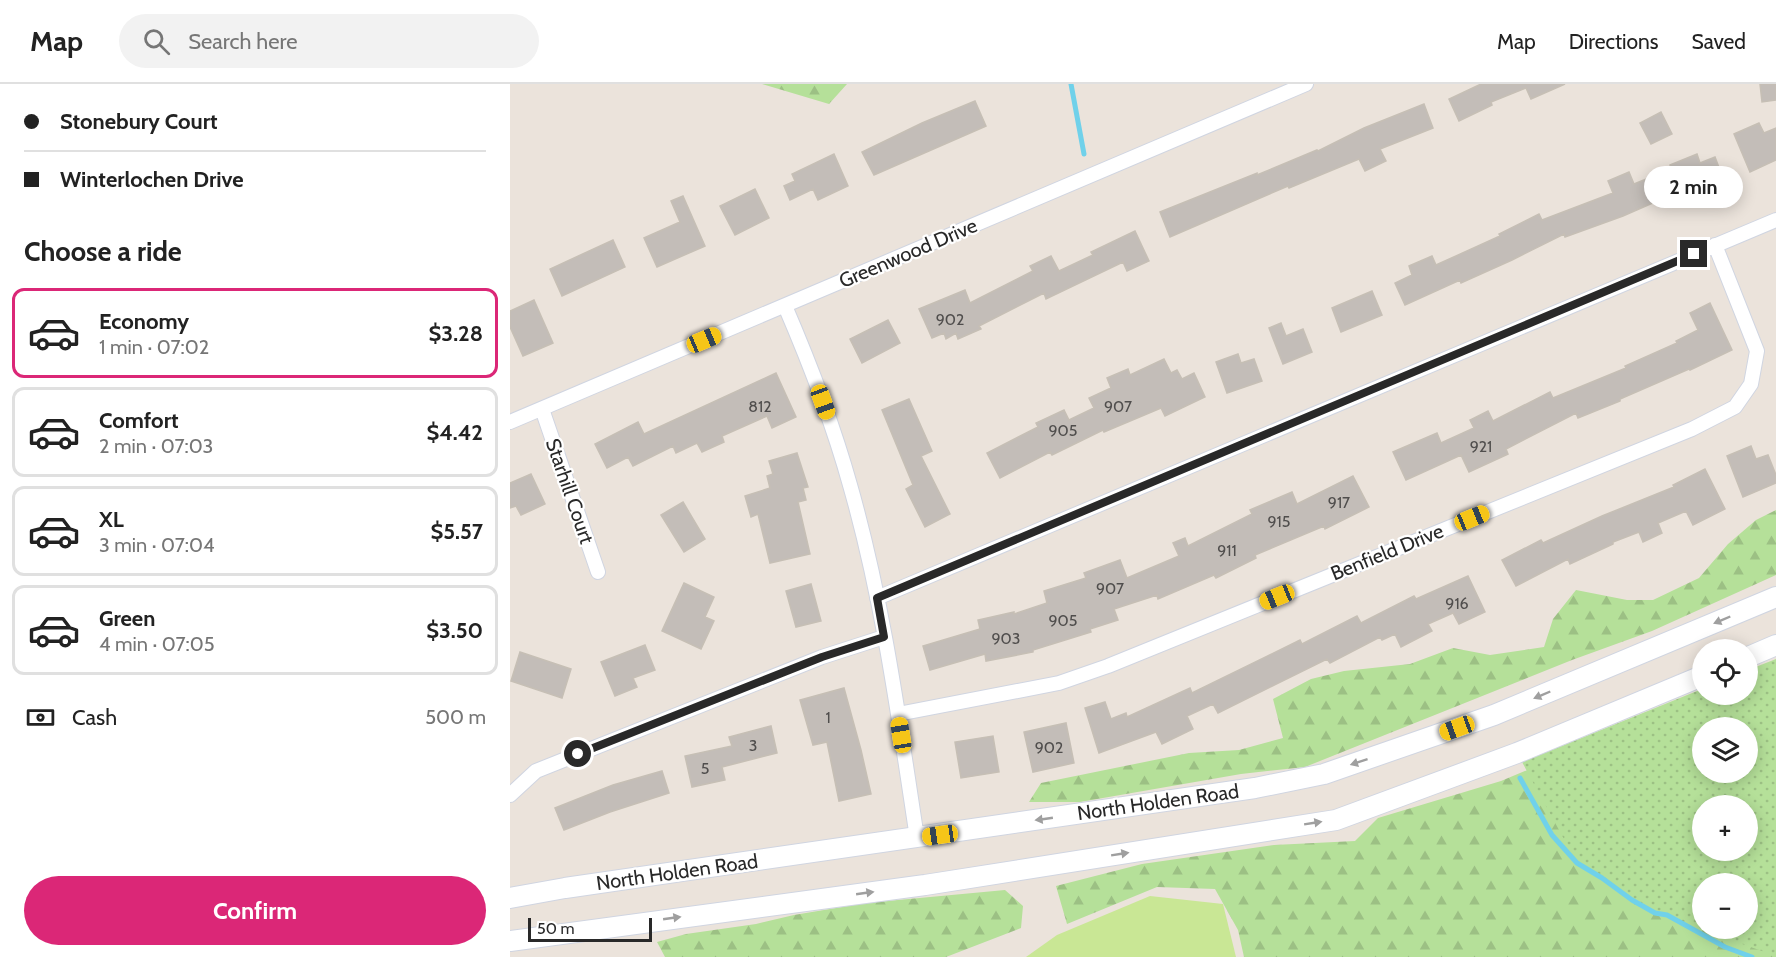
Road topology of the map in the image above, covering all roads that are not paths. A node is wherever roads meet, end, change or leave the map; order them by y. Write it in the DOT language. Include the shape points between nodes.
graph roads {
  1 [pos="1306,84"];
  2 [pos="1776,219"];
  3 [pos="1715,244"];
  4 [pos="785,306"];
  5 [pos="542,409"];
  6 [pos="510,422"];
  7 [pos="598,572"];
  8 [pos="1776,597"];
  9 [pos="877,598"];
  10 [pos="884,637"];
  11 [pos="1776,645"];
  12 [pos="1758,653"];
  13 [pos="1692,680"];
  14 [pos="898,714"];
  15 [pos="510,795"];
  16 [pos="917,838"];
  17 [pos="510,898"];
  18 [pos="510,941"];
  1 -- 4 [label="street, Greenwood Drive"];
  2 -- 3 [label="street"];
  3 -- 9 [label="street"];
  3 -- 14 [label="street, Benfield Drive" via="1756,351 1751,384 1735,407 1692,429 1108,666 1059,683"];
  4 -- 5 [label="street, Greenwood Drive"];
  4 -- 9 [label="street" via="809,363 850,485"];
  5 -- 6 [label="street, Greenwood Drive"];
  5 -- 7 [label="street, Starhill Court"];
  8 -- 16 [label="main road, North Holden Road, one-way" via="1494,715 1324,774 1255,788"];
  9 -- 10 [label="street"];
  10 -- 14 [label="street"];
  10 -- 15 [label="street" via="822,657 536,771"];
  11 -- 12 [label="main road"];
  18 -- 13 [label="main road, one-way" via="925,885 1336,820 1517,753"];
  14 -- 16 [label="street"];
  16 -- 17 [label="main road, North Holden Road"];
}
